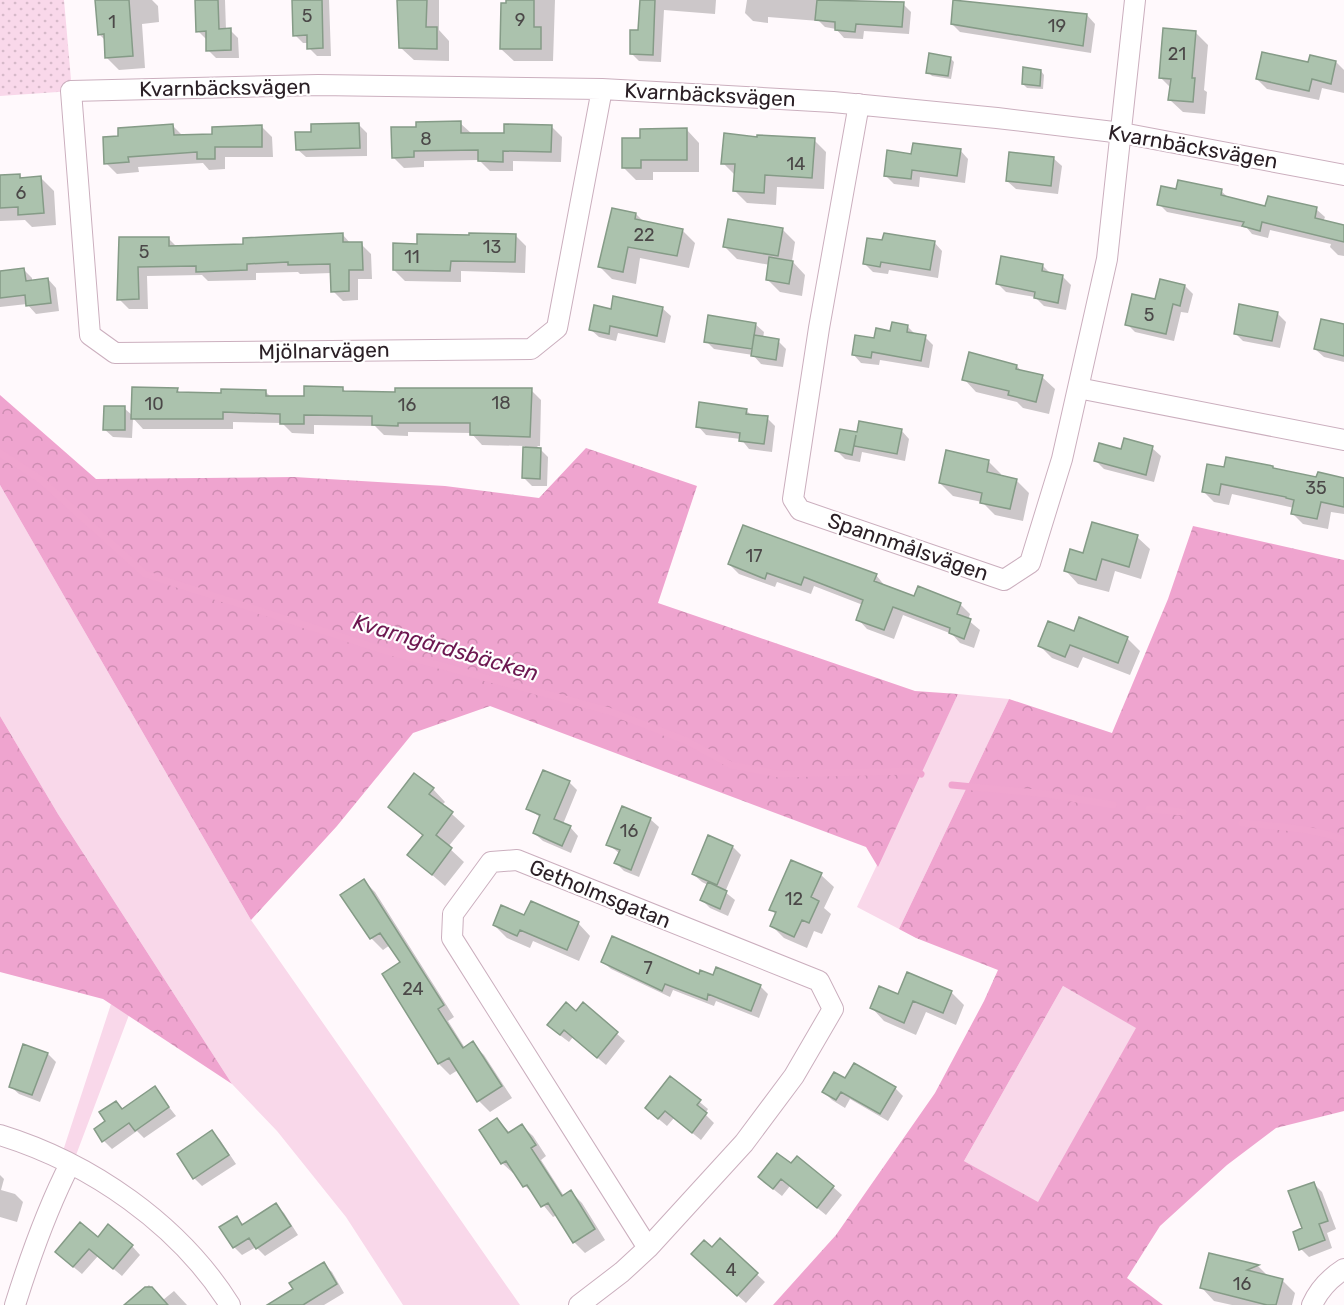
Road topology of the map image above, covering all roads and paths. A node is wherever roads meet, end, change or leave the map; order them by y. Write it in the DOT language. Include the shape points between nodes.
graph roads {
  1 [pos="1136,0"];
  2 [pos="602,89"];
  3 [pos="71,92"];
  4 [pos="859,104"];
  5 [pos="1122,133"];
  6 [pos="1344,175"];
  7 [pos="1078,388"];
  8 [pos="1344,440"];
  9 [pos="0,1135"];
  10 [pos="70,1164"];
  11 [pos="648,1248"];
  12 [pos="1344,1269"];
  13 [pos="15,1305"];
  14 [pos="230,1305"];
  15 [pos="579,1305"];
  16 [pos="1312,1305"];
  1 -- 5 [label="street, Spannmålsvägen"];
  2 -- 3 [label="street, Kvarnbäcksvägen" via="318,86"];
  2 -- 3 [label="street, Mjölnarvägen" via="557,328 531,349 115,353 90,335"];
  2 -- 4 [label="street, Kvarnbäcksvägen"];
  4 -- 5 [label="street, Kvarnbäcksvägen"];
  4 -- 7 [label="street, Spannmålsvägen" via="793,499 800,510 1004,580 1030,563 1062,459"];
  5 -- 6 [label="street, Kvarnbäcksvägen"];
  5 -- 7 [label="street, Spannmålsvägen" via="1107,258"];
  7 -- 8 [label="street"];
  9 -- 10 [label="street"];
  10 -- 13 [label="street" via="32,1252"];
  10 -- 14 [label="street" via="131,1201 159,1224 207,1274"];
  11 -- 11 [label="street, Getholmsgatan" via="744,1143 794,1076 833,1009 819,981 517,860 491,862 453,914 452,938"];
  11 -- 15 [label="street, Getholmsgatan"];
  12 -- 16 [label="street" via="1332,1277"];
}
